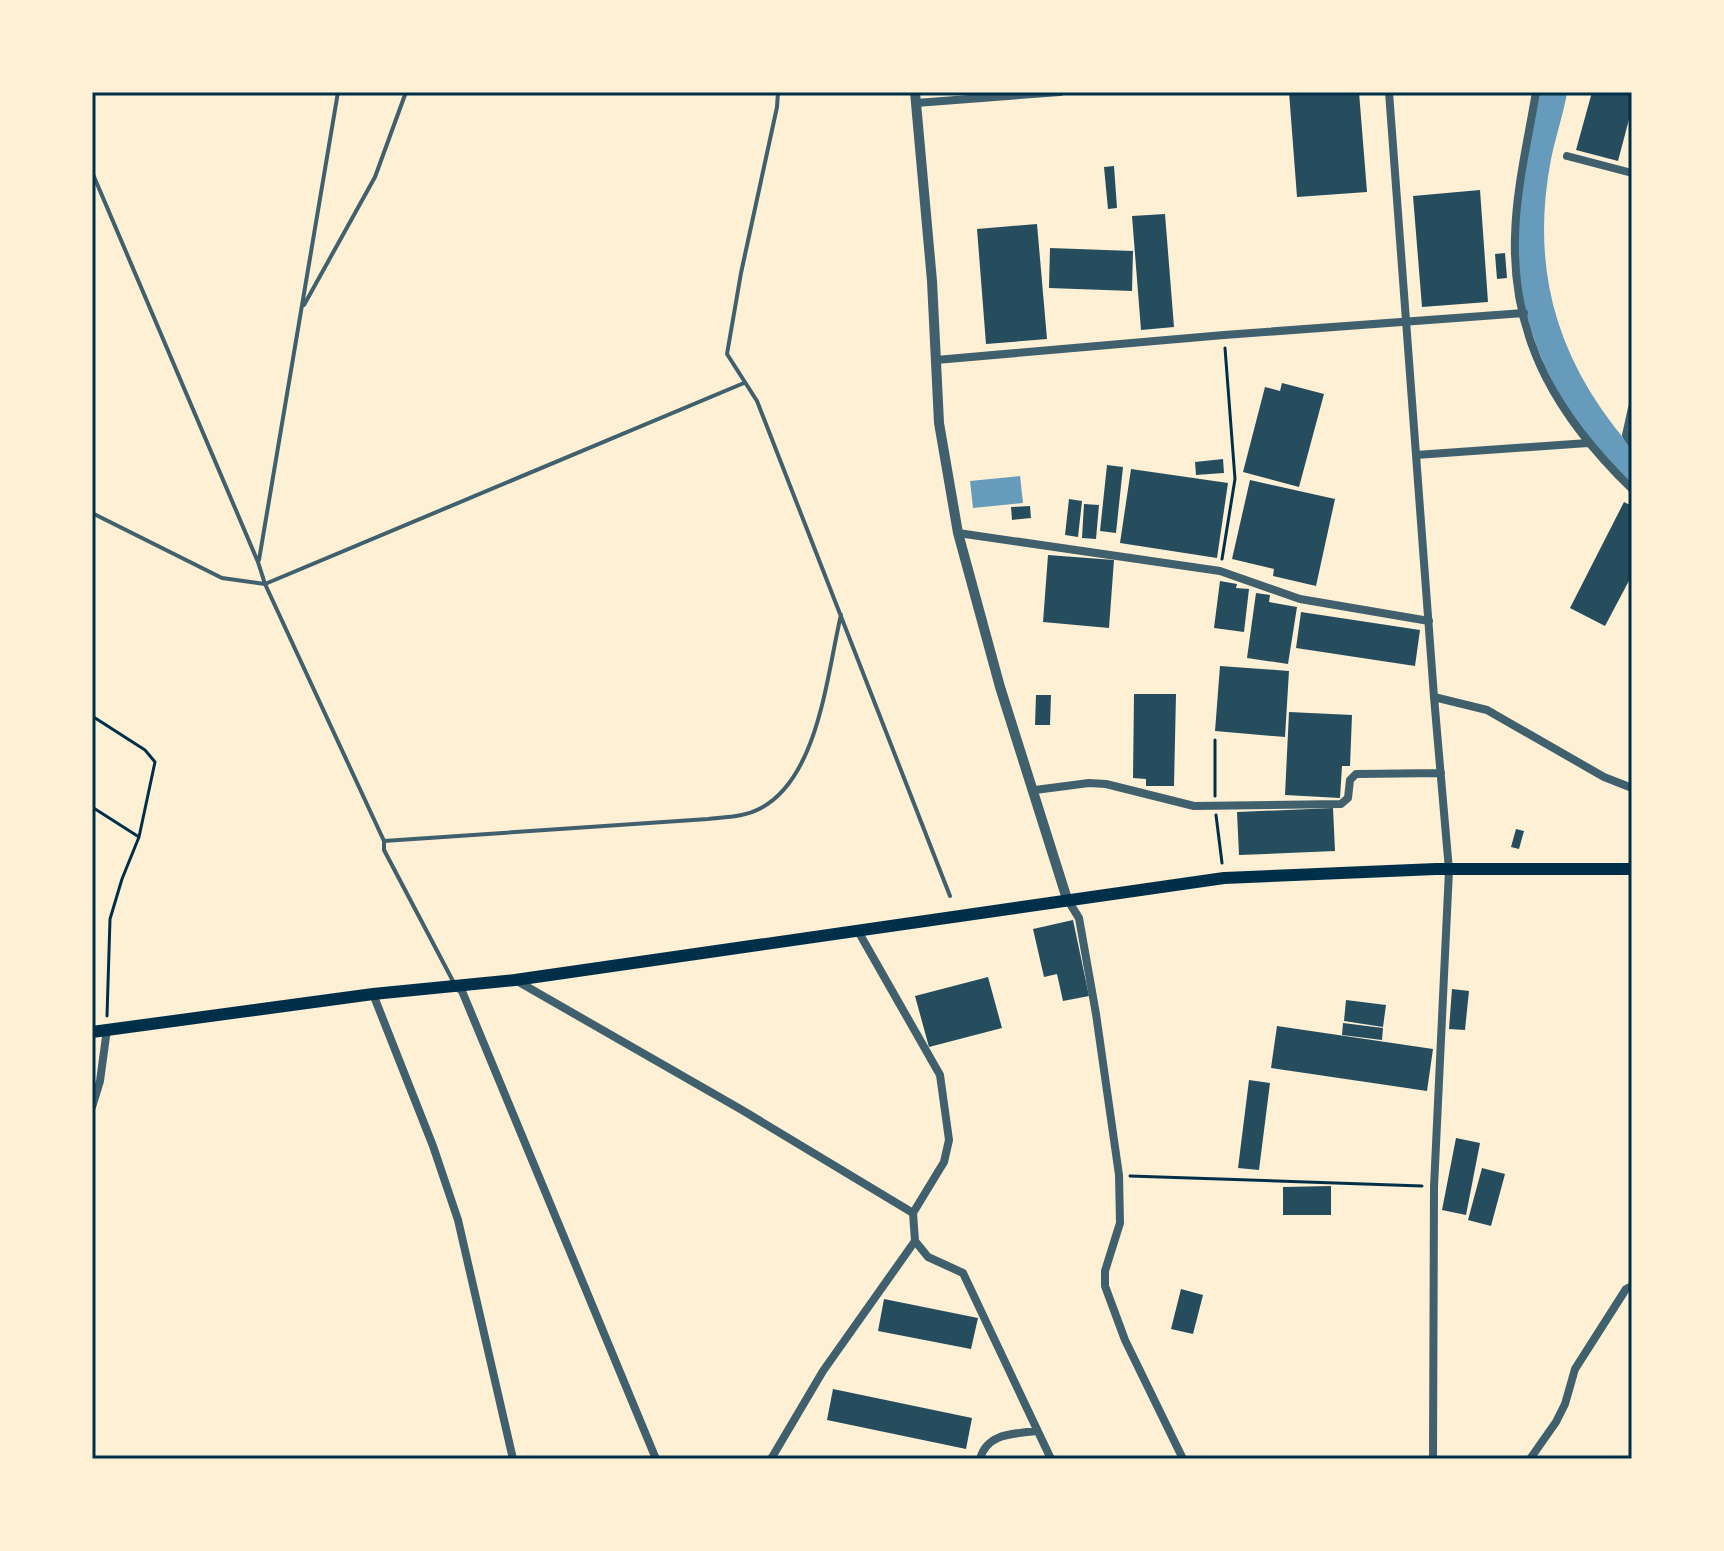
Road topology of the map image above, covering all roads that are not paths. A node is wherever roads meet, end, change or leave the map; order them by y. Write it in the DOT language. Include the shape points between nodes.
graph roads {
  1 [pos="338,92"];
  2 [pos="406,92"];
  3 [pos="778,92"];
  4 [pos="1060,92"];
  5 [pos="1389,92"];
  6 [pos="1536,92"];
  7 [pos="916,98"];
  8 [pos="1567,156"];
  9 [pos="92,172"];
  10 [pos="1632,173"];
  11 [pos="301,310"];
  12 [pos="1524,313"];
  13 [pos="1406,322"];
  14 [pos="936,360"];
  15 [pos="744,383"];
  16 [pos="1632,408"];
  17 [pos="1588,443"];
  18 [pos="1632,444"];
  19 [pos="1416,455"];
  20 [pos="1632,489"];
  21 [pos="92,513"];
  22 [pos="958,533"];
  23 [pos="258,562"];
  24 [pos="265,584"];
  25 [pos="841,613"];
  26 [pos="1429,621"];
  27 [pos="1434,697"];
  28 [pos="1441,773"];
  29 [pos="1632,788"];
  30 [pos="1035,790"];
  31 [pos="384,841"];
  32 [pos="1632,869"];
  33 [pos="1449,870"];
  34 [pos="950,896"];
  35 [pos="1067,899"];
  36 [pos="858,931"];
  37 [pos="515,980"];
  38 [pos="457,987"];
  39 [pos="373,994"];
  40 [pos="107,1029"];
  41 [pos="92,1032"];
  42 [pos="92,1107"];
  43 [pos="913,1213"];
  44 [pos="915,1241"];
  45 [pos="1632,1286"];
  46 [pos="1036,1431"];
  47 [pos="513,1459"];
  48 [pos="656,1459"];
  49 [pos="771,1459"];
  50 [pos="980,1459"];
  51 [pos="1051,1459"];
  52 [pos="1183,1459"];
  53 [pos="1433,1459"];
  54 [pos="1530,1459"];
  1 -- 11 [label="lane"];
  2 -- 11 [label="lane" via="375,177"];
  3 -- 15 [label="lane" via="727,354"];
  4 -- 7 [label="street"];
  5 -- 13 [label="street"];
  6 -- 12 [label="street" via="1515,238"];
  7 -- 14 [label="street"];
  8 -- 10 [label="street"];
  9 -- 23 [label="lane"];
  11 -- 23 [label="lane"];
  12 -- 13 [label="street"];
  12 -- 17 [label="street" via="1545,380"];
  13 -- 14 [label="street"];
  13 -- 19 [label="street"];
  14 -- 22 [label="street" via="939,423"];
  15 -- 24 [label="lane"];
  15 -- 25 [label="lane" via="757,401"];
  16 -- 18 [label="street" via="1626,435"];
  17 -- 19 [label="street"];
  17 -- 20 [label="street"];
  19 -- 26 [label="street"];
  21 -- 24 [label="lane" via="222,578"];
  22 -- 26 [label="street" via="1220,571 1300,599"];
  22 -- 30 [label="street"];
  23 -- 24 [label="lane"];
  24 -- 31 [label="lane"];
  25 -- 31 [label="lane" via="814,737 792,780 759,810 705,820"];
  25 -- 34 [label="lane"];
  26 -- 27 [label="street"];
  27 -- 28 [label="street"];
  27 -- 29 [label="street" via="1506,719"];
  28 -- 30 [label="street" via="1356,774 1341,804 1194,806 1089,783"];
  28 -- 33 [label="street"];
  30 -- 35 [label="street"];
  31 -- 38 [label="lane" via="384,850"];
  32 -- 33 [label="main road"];
  33 -- 35 [label="main road" via="1224,878"];
  33 -- 53 [label="street" via="1434,1187"];
  35 -- 36 [label="main road"];
  35 -- 52 [label="street" via="1079,918 1119,1175 1120,1223 1105,1286"];
  36 -- 37 [label="main road"];
  36 -- 43 [label="street" via="940,1075 949,1140 944,1162"];
  37 -- 38 [label="main road"];
  37 -- 43 [label="street"];
  38 -- 39 [label="main road"];
  38 -- 48 [label="street"];
  39 -- 40 [label="main road"];
  39 -- 47 [label="street" via="458,1220"];
  40 -- 41 [label="main road"];
  40 -- 42 [label="street"];
  43 -- 44 [label="street"];
  44 -- 46 [label="street" via="928,1257 963,1273"];
  44 -- 49 [label="street" via="823,1371"];
  45 -- 54 [label="street" via="1575,1369 1561,1413"];
  46 -- 50 [label="street" via="997,1437 987,1443"];
  46 -- 51 [label="street"];
}
